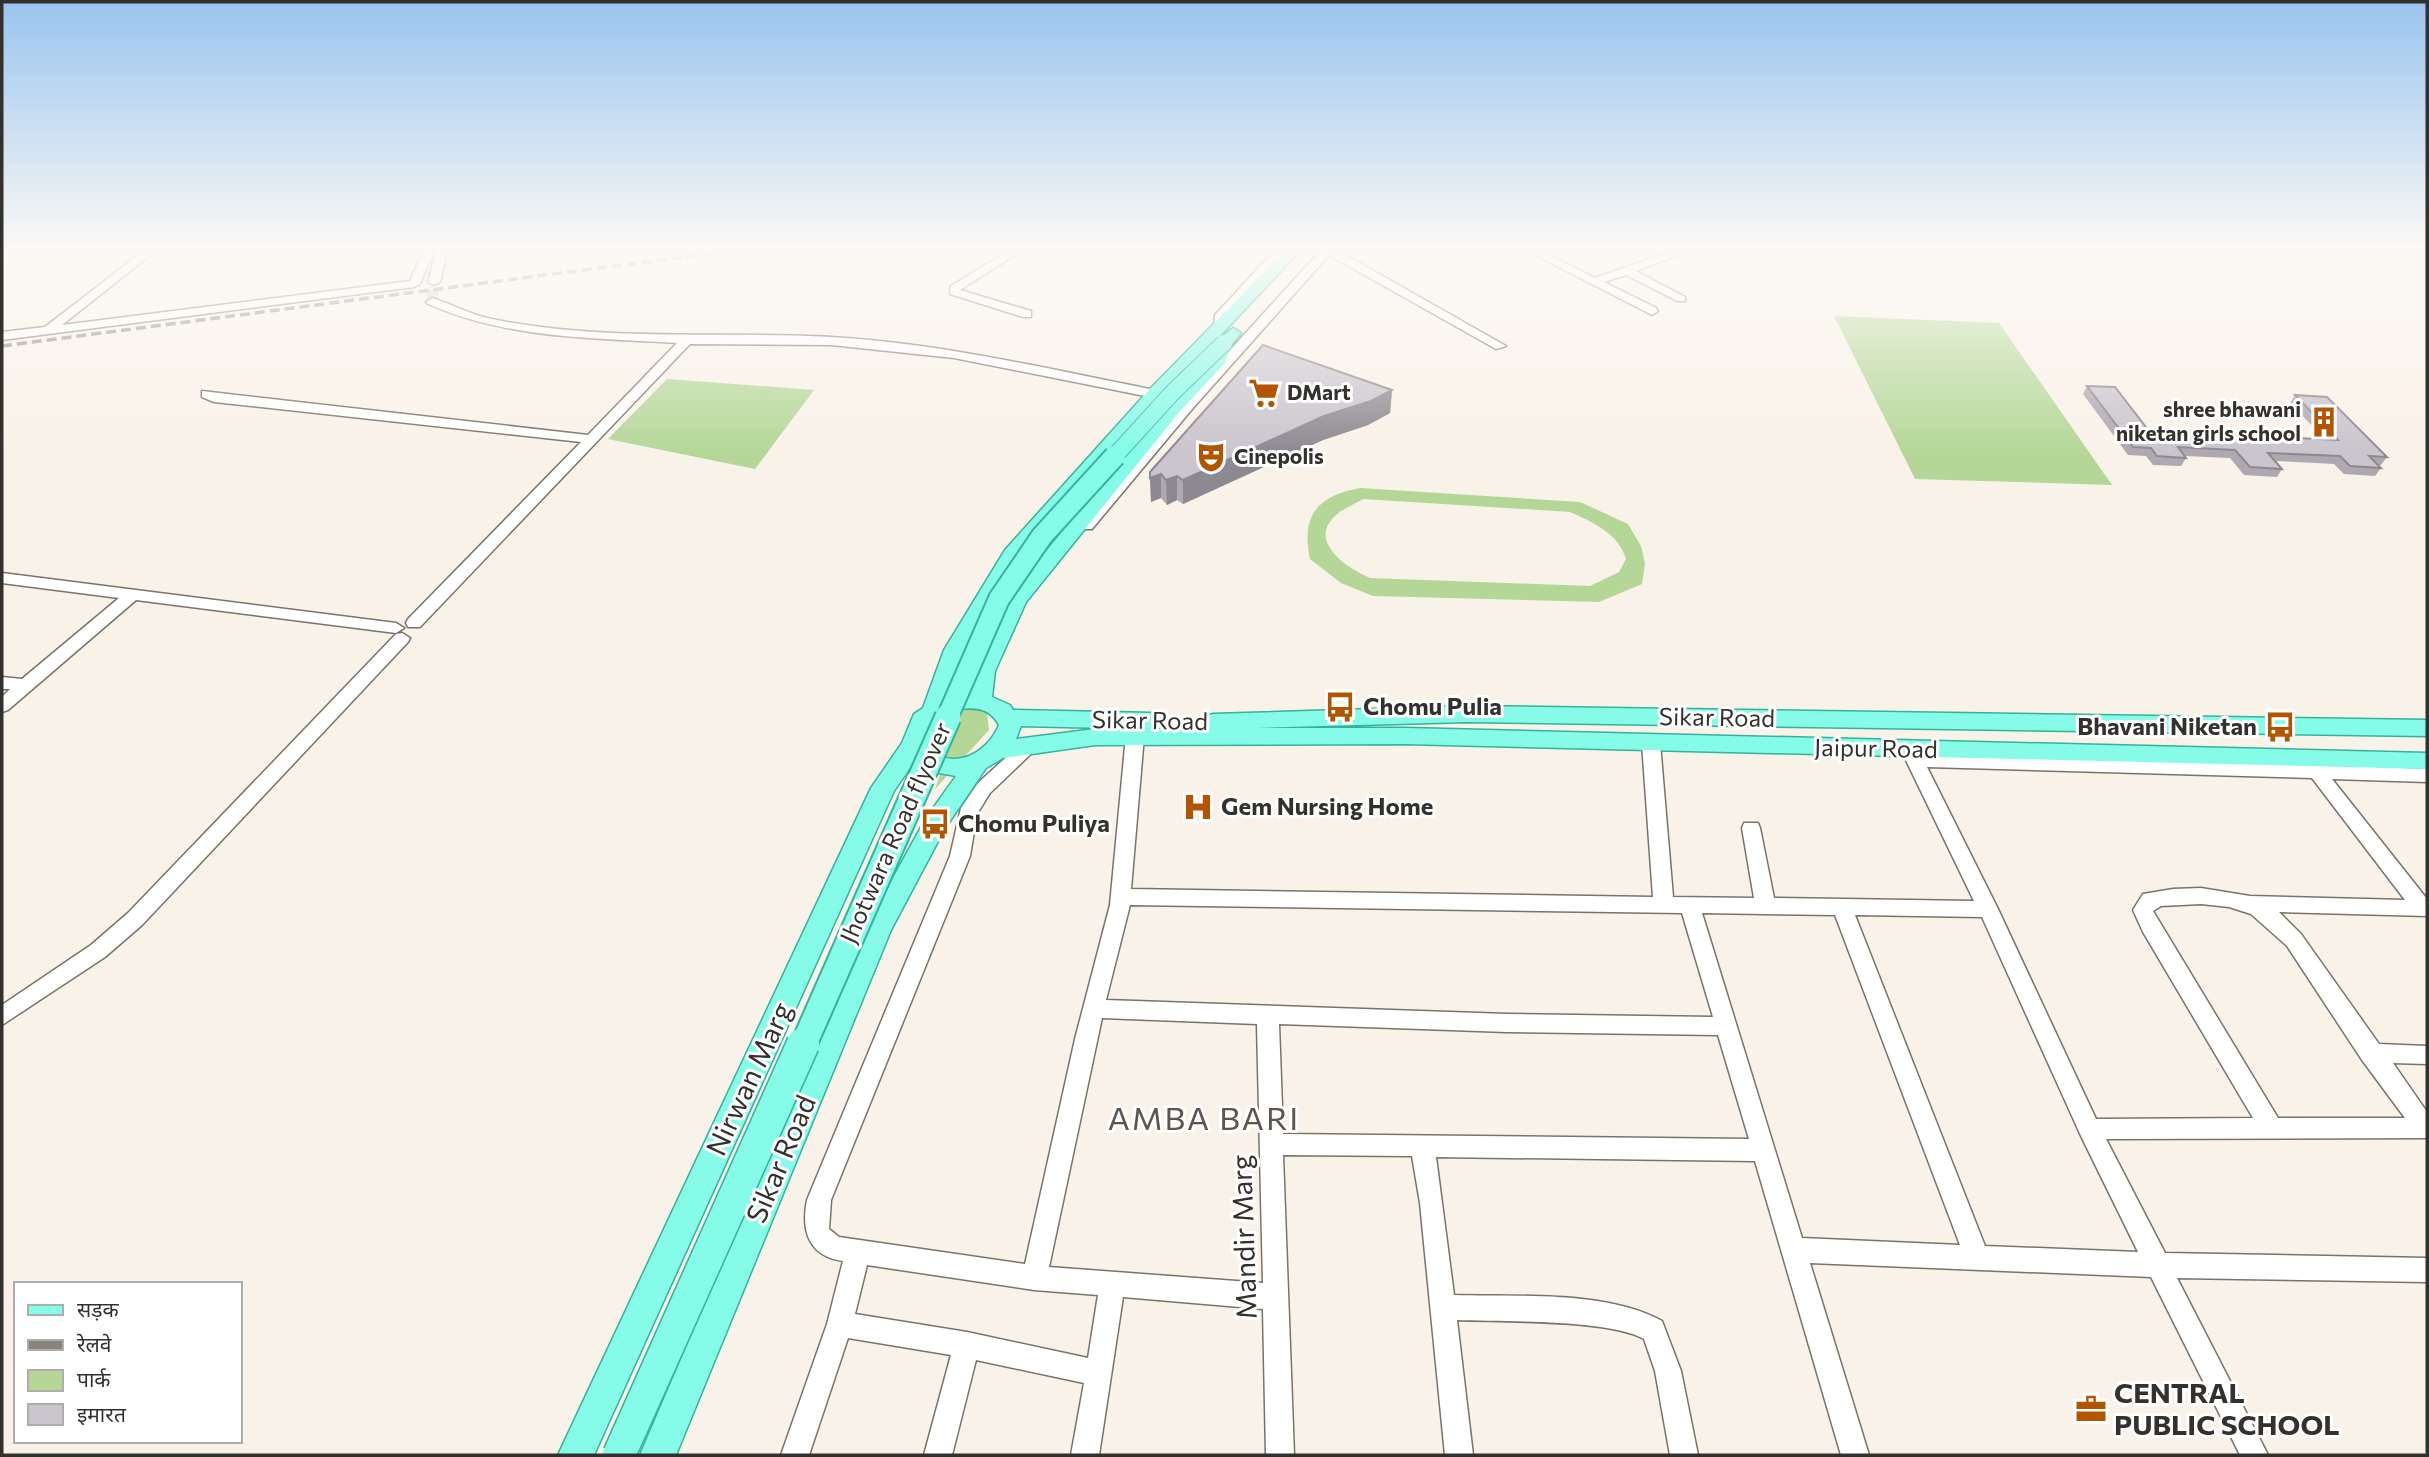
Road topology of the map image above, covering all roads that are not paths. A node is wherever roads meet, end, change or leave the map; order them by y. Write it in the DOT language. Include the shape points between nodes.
graph roads {
  1 [pos="64,317"];
  2 [pos="151,317"];
  3 [pos="468,317"];
  4 [pos="1220,317"];
  5 [pos="1231,317"];
  6 [pos="1242,317"];
  7 [pos="1267,317"];
  8 [pos="1449,317"];
  9 [pos="47,330"];
  10 [pos="2,336"];
  11 [pos="1221,337"];
  12 [pos="687,340"];
  13 [pos="1500,346"];
  14 [pos="207,394"];
  15 [pos="1155,394"];
  16 [pos="592,439"];
  17 [pos="1062,544"];
  18 [pos="3,579"];
  19 [pos="132,595"];
  20 [pos="399,633"];
  21 [pos="2,683"];
  22 [pos="26,685"];
  23 [pos="980,701"];
  24 [pos="2,706"];
  25 [pos="933,710"];
  26 [pos="1007,718"];
  27 [pos="2427,728"];
  28 [pos="1135,736"];
  29 [pos="1651,743"];
  30 [pos="1031,744"];
  31 [pos="914,745"];
  32 [pos="988,755"];
  33 [pos="1912,755"];
  34 [pos="2427,761"];
  35 [pos="2312,765"];
  36 [pos="2427,775"];
  37 [pos="1751,828"];
  38 [pos="1121,897"];
  39 [pos="2251,904"];
  40 [pos="1664,906"];
  41 [pos="1690,906"];
  42 [pos="1766,907"];
  43 [pos="1842,908"];
  44 [pos="2425,908"];
  45 [pos="1988,909"];
  46 [pos="1093,1009"];
  47 [pos="2,1016"];
  48 [pos="1268,1016"];
  49 [pos="1726,1026"];
  50 [pos="2370,1053"];
  51 [pos="2427,1055"];
  52 [pos="2426,1128"];
  53 [pos="2089,1129"];
  54 [pos="2272,1129"];
  55 [pos="1271,1144"];
  56 [pos="1422,1146"];
  57 [pos="1762,1150"];
  58 [pos="1794,1250"];
  59 [pos="857,1253"];
  60 [pos="1976,1255"];
  61 [pos="2158,1265"];
  62 [pos="2427,1270"];
  63 [pos="1034,1278"];
  64 [pos="1112,1285"];
  65 [pos="1275,1297"];
  66 [pos="1441,1307"];
  67 [pos="840,1324"];
  68 [pos="967,1345"];
  69 [pos="1099,1373"];
  70 [pos="576,1455"];
  71 [pos="619,1455"];
  72 [pos="658,1455"];
  73 [pos="794,1455"];
  74 [pos="938,1455"];
  75 [pos="1085,1455"];
  76 [pos="1280,1455"];
  77 [pos="1458,1455"];
  78 [pos="1684,1455"];
  79 [pos="1855,1455"];
  80 [pos="2254,1455"];
  1 -- 9 [label="street"];
  2 -- 9 [label="street"];
  3 -- 12 [label="street" via="500,325"];
  4 -- 11 [label="street"];
  5 -- 11 [label="main road, Jhotwara Road flyover"];
  6 -- 11 [label="main road, Jhotwara Road flyover"];
  7 -- 17 [label="street" via="1079,535"];
  8 -- 13 [label="street"];
  9 -- 10 [label="street"];
  11 -- 15 [label="main road, Nirwan Marg"];
  11 -- 17 [label="main road, Jhotwara Road flyover" via="1219,360 1174,407"];
  11 -- 71 [label="main road, Jhotwara Road flyover, bridge" via="1042,536 999,599"];
  12 -- 15 [label="street" via="831,341 954,354"];
  12 -- 16 [label="street"];
  14 -- 16 [label="street"];
  15 -- 25 [label="main road, Nirwan Marg" via="1012,554 955,650"];
  16 -- 20 [label="street" via="414,623"];
  17 -- 23 [label="main road, Jhotwara Road flyover" via="1017,600 984,671"];
  18 -- 19 [label="street"];
  19 -- 20 [label="street"];
  19 -- 22 [label="street"];
  20 -- 47 [label="street" via="135,919 98,951"];
  21 -- 22 [label="street"];
  22 -- 24 [label="street"];
  23 -- 25 [label="main road" via="949,703"];
  23 -- 26 [label="main road" via="997,707"];
  25 -- 31 [label="main road, Nirwan Marg" via="922,720"];
  26 -- 27 [label="main road, Sikar Road" via="1208,722 1466,714"];
  26 -- 32 [label="main road" via="1008,735"];
  28 -- 29 [label="main road, Jaipur Road" via="1405,736"];
  28 -- 30 [label="main road, Jaipur Road"];
  28 -- 38 [label="street"];
  29 -- 33 [label="main road, Jaipur Road"];
  29 -- 40 [label="street"];
  30 -- 32 [label="main road"];
  30 -- 59 [label="street" via="984,788 968,813 960,856 819,1200 818,1236 833,1248"];
  31 -- 32 [label="main road" via="923,761 936,767 957,768"];
  31 -- 70 [label="main road, Nirwan Marg" via="883,788"];
  32 -- 72 [label="main road, Sikar Road" via="935,824 878,929"];
  33 -- 35 [label="main road, Jaipur Road"];
  33 -- 45 [label="street"];
  34 -- 35 [label="main road, Jaipur Road"];
  35 -- 36 [label="street"];
  35 -- 44 [label="street"];
  37 -- 42 [label="street"];
  38 -- 40 [label="street"];
  38 -- 46 [label="street"];
  39 -- 44 [label="street"];
  39 -- 50 [label="street" via="2294,940"];
  39 -- 54 [label="street" via="2165,897 2150,901 2143,910"];
  40 -- 41 [label="street"];
  41 -- 42 [label="street"];
  41 -- 49 [label="street"];
  42 -- 43 [label="street"];
  43 -- 45 [label="street"];
  43 -- 60 [label="street"];
  45 -- 53 [label="street"];
  46 -- 48 [label="street"];
  46 -- 63 [label="street"];
  48 -- 49 [label="street"];
  48 -- 55 [label="street, Mandir Marg"];
  49 -- 57 [label="street"];
  50 -- 51 [label="street"];
  50 -- 52 [label="street"];
  52 -- 54 [label="street"];
  53 -- 54 [label="street"];
  53 -- 61 [label="street"];
  55 -- 56 [label="street"];
  55 -- 65 [label="street, Mandir Marg"];
  56 -- 57 [label="street"];
  56 -- 66 [label="street"];
  57 -- 58 [label="street"];
  58 -- 60 [label="street"];
  58 -- 79 [label="street"];
  59 -- 63 [label="street"];
  59 -- 67 [label="street"];
  60 -- 61 [label="street"];
  61 -- 62 [label="street"];
  61 -- 80 [label="street"];
  63 -- 64 [label="street"];
  64 -- 65 [label="street"];
  64 -- 69 [label="street"];
  65 -- 76 [label="street, Mandir Marg"];
  66 -- 77 [label="street"];
  66 -- 78 [label="street" via="1604,1314 1652,1329 1661,1347"];
  67 -- 68 [label="street"];
  67 -- 73 [label="street"];
  68 -- 69 [label="street"];
  68 -- 74 [label="street"];
  69 -- 75 [label="street"];
}
